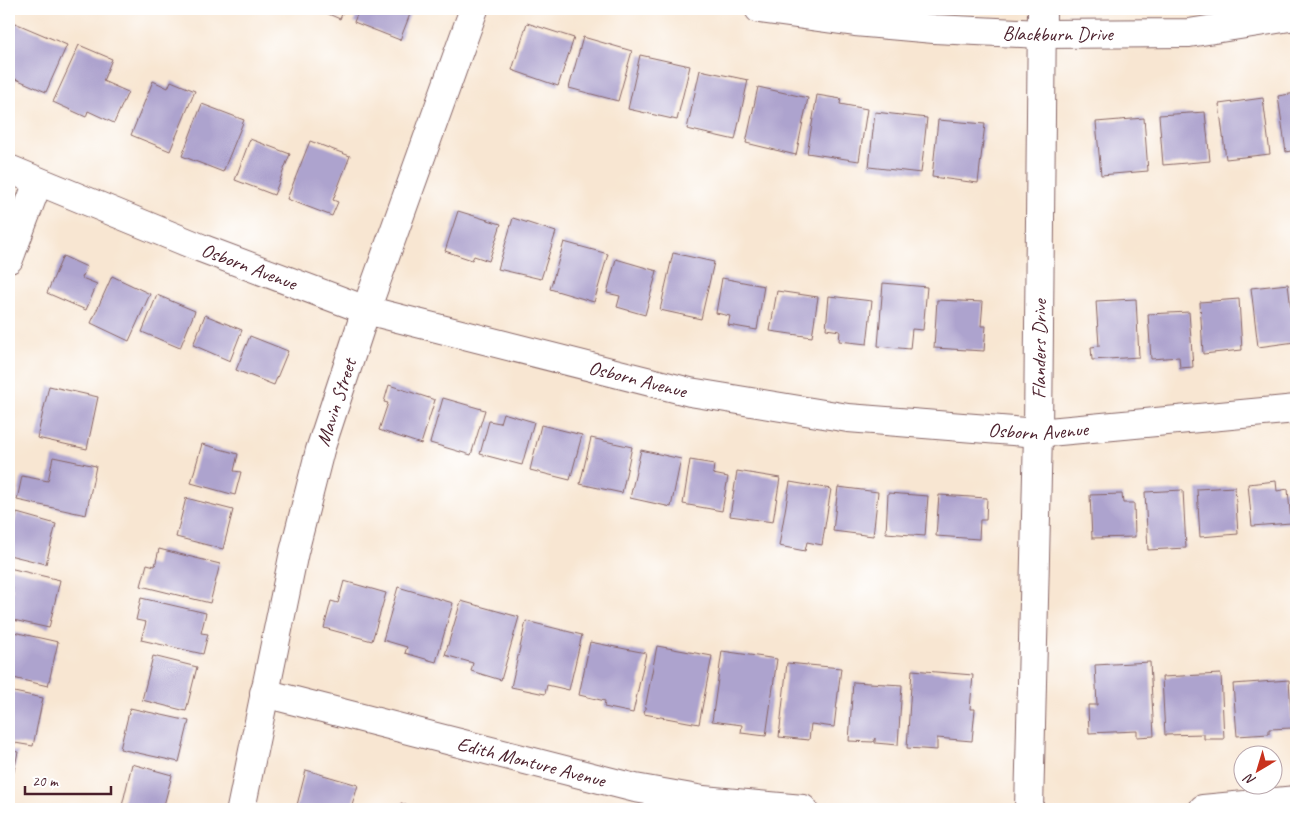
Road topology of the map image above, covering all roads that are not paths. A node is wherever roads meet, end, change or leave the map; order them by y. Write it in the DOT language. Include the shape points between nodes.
graph roads {
  1 [pos="474,9"];
  2 [pos="759,9"];
  3 [pos="1296,16"];
  4 [pos="1042,21"];
  5 [pos="9,169"];
  6 [pos="38,182"];
  7 [pos="9,259"];
  8 [pos="366,310"];
  9 [pos="1296,409"];
  10 [pos="1038,433"];
  11 [pos="264,693"];
  12 [pos="633,799"];
  13 [pos="1296,800"];
  14 [pos="241,809"];
  15 [pos="803,809"];
  16 [pos="1029,809"];
  17 [pos="1203,809"];
  1 -- 8 [label="street, Mavin Street"];
  2 -- 4 [label="street, Blackburn Drive" via="924,28"];
  3 -- 4 [label="street, Blackburn Drive" via="1189,33"];
  4 -- 10 [label="street, Flanders Drive"];
  5 -- 6 [label="street, Osborn Avenue"];
  6 -- 7 [label="street"];
  6 -- 8 [label="street, Osborn Avenue"];
  8 -- 10 [label="street, Osborn Avenue" via="690,392 848,418"];
  8 -- 11 [label="street, Mavin Street" via="320,450"];
  9 -- 10 [label="street, Osborn Avenue"];
  10 -- 16 [label="street, Flanders Drive"];
  11 -- 12 [label="street, Edith Monture Avenue"];
  11 -- 14 [label="street, Mavin Street"];
  12 -- 15 [label="street, Edith Monture Avenue" via="703,800"];
  13 -- 17 [label="street"];
}
